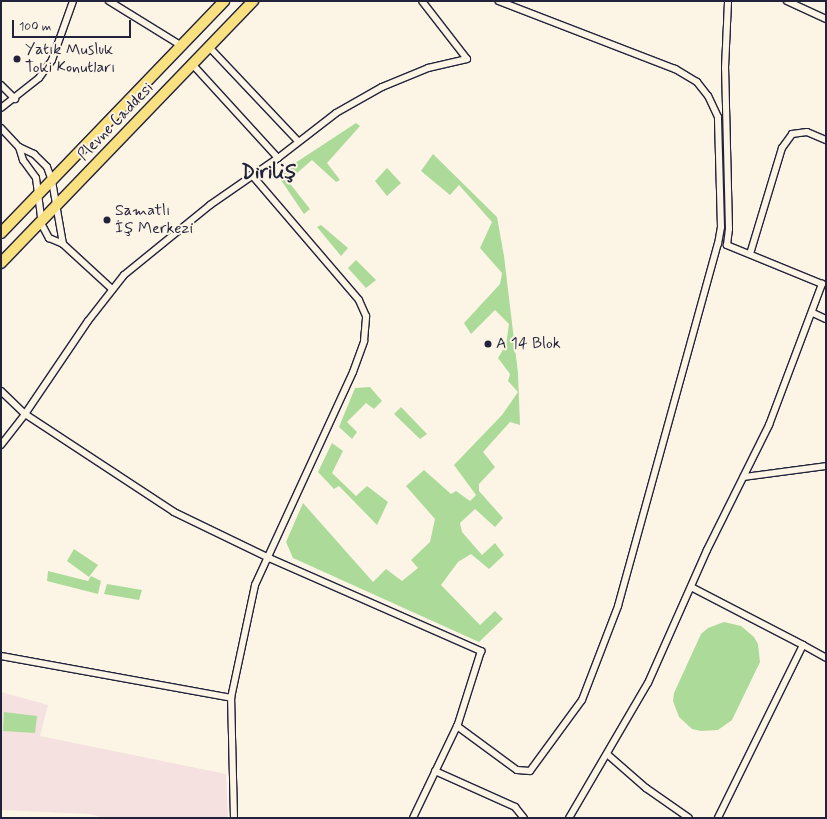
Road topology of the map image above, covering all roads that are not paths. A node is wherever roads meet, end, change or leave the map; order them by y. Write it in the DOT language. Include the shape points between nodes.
graph roads {
  1 [pos="73,1"];
  2 [pos="110,1"];
  3 [pos="224,1"];
  4 [pos="253,1"];
  5 [pos="422,1"];
  6 [pos="499,1"];
  7 [pos="728,1"];
  8 [pos="787,1"];
  9 [pos="826,19"];
  10 [pos="182,46"];
  11 [pos="209,47"];
  12 [pos="193,65"];
  13 [pos="1,85"];
  14 [pos="15,99"];
  15 [pos="1,108"];
  16 [pos="1,128"];
  17 [pos="826,140"];
  18 [pos="298,141"];
  19 [pos="20,147"];
  20 [pos="278,158"];
  21 [pos="252,175"];
  22 [pos="52,181"];
  23 [pos="39,194"];
  24 [pos="55,207"];
  25 [pos="41,222"];
  26 [pos="1,233"];
  27 [pos="63,244"];
  28 [pos="750,254"];
  29 [pos="1,264"];
  30 [pos="112,289"];
  31 [pos="813,313"];
  32 [pos="826,319"];
  33 [pos="1,392"];
  34 [pos="25,414"];
  35 [pos="1,445"];
  36 [pos="826,466"];
  37 [pos="744,477"];
  38 [pos="269,558"];
  39 [pos="691,586"];
  40 [pos="803,645"];
  41 [pos="1,656"];
  42 [pos="826,658"];
  43 [pos="230,698"];
  44 [pos="457,726"];
  45 [pos="607,754"];
  46 [pos="435,772"];
  47 [pos="234,818"];
  48 [pos="413,818"];
  49 [pos="524,818"];
  50 [pos="569,818"];
  51 [pos="689,818"];
  52 [pos="718,818"];
  1 -- 14 [label="street" via="52,60 39,78"];
  2 -- 10 [label="street"];
  3 -- 10 [label="main road, Plevne Caddesi"];
  4 -- 11 [label="main road, Plevne Caddesi"];
  5 -- 18 [label="street" via="468,59 428,68 382,87 336,113"];
  6 -- 44 [label="street" via="675,69 697,82 711,101 718,117 721,227 618,606 582,700 530,770 517,770"];
  7 -- 28 [label="street" via="725,68 729,229 727,244"];
  8 -- 9 [label="street"];
  10 -- 22 [label="main road, Plevne Caddesi"];
  11 -- 12 [label="main road, Plevne Caddesi"];
  11 -- 18 [label="street"];
  12 -- 20 [label="street"];
  12 -- 24 [label="main road, Plevne Caddesi"];
  13 -- 14 [label="street"];
  14 -- 15 [label="street"];
  16 -- 19 [label="street"];
  17 -- 28 [label="street" via="807,132 792,134 782,148"];
  18 -- 20 [label="street"];
  19 -- 22 [label="street" via="34,154 46,167"];
  19 -- 23 [label="street" via="23,160 36,178"];
  20 -- 21 [label="street"];
  21 -- 30 [label="street" via="124,275"];
  21 -- 38 [label="street" via="359,300 366,316 364,341 353,372"];
  22 -- 23 [label="main road, Plevne Caddesi"];
  22 -- 24 [label="street"];
  23 -- 25 [label="street"];
  23 -- 26 [label="main road, Plevne Caddesi"];
  24 -- 25 [label="main road, Plevne Caddesi"];
  24 -- 27 [label="street"];
  25 -- 27 [label="street" via="49,238"];
  25 -- 29 [label="main road, Plevne Caddesi"];
  27 -- 30 [label="street"];
  28 -- 31 [label="street" via="822,284"];
  30 -- 34 [label="street"];
  31 -- 32 [label="street"];
  31 -- 37 [label="street" via="769,425"];
  33 -- 34 [label="street"];
  34 -- 35 [label="street"];
  34 -- 38 [label="street" via="174,512"];
  36 -- 37 [label="street"];
  37 -- 39 [label="street"];
  38 -- 43 [label="street" via="256,584"];
  38 -- 44 [label="street" via="481,651 473,684"];
  39 -- 40 [label="street"];
  39 -- 45 [label="street" via="648,683"];
  40 -- 42 [label="street"];
  40 -- 52 [label="street"];
  41 -- 43 [label="street"];
  43 -- 47 [label="street"];
  44 -- 46 [label="street"];
  45 -- 50 [label="street"];
  45 -- 51 [label="street" via="646,788"];
  46 -- 48 [label="street"];
  46 -- 49 [label="street" via="515,807"];
}
